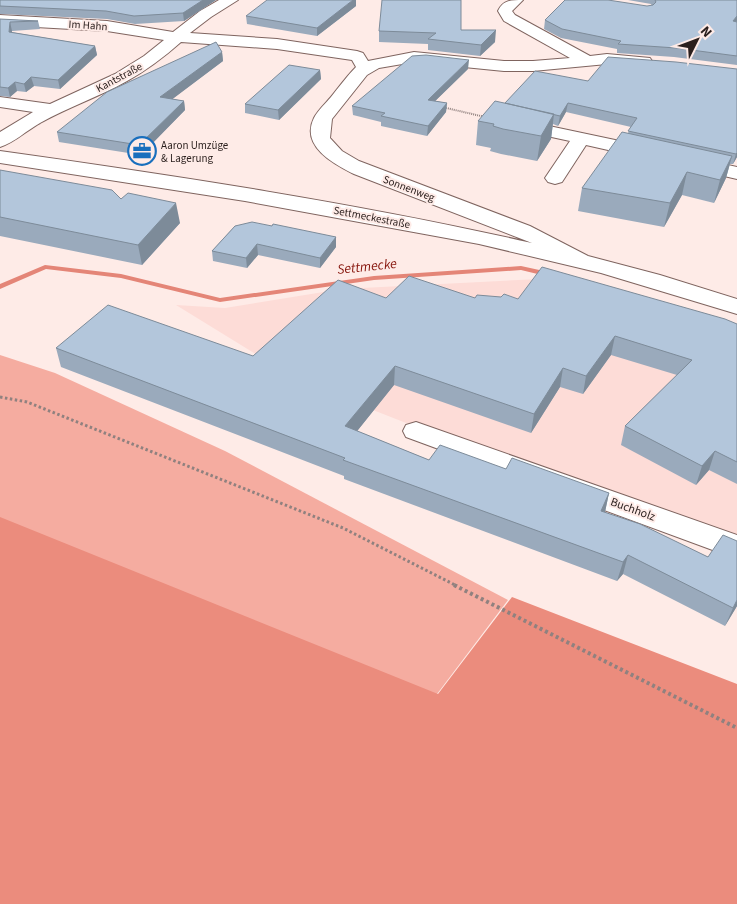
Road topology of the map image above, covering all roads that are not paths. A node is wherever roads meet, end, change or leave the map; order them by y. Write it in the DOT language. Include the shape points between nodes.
graph roads {
  1 [pos="231,0"];
  2 [pos="516,0"];
  3 [pos="0,20"];
  4 [pos="175,37"];
  5 [pos="586,60"];
  6 [pos="664,63"];
  7 [pos="365,68"];
  8 [pos="0,102"];
  9 [pos="50,109"];
  10 [pos="493,118"];
  11 [pos="581,138"];
  12 [pos="0,142"];
  13 [pos="0,157"];
  14 [pos="737,173"];
  15 [pos="555,178"];
  16 [pos="584,263"];
  17 [pos="737,307"];
  18 [pos="416,431"];
  19 [pos="737,547"];
  1 -- 4 [label="street, Kantstraße" via="208,12"];
  2 -- 5 [label="street" via="504,11 508,18"];
  3 -- 4 [label="street, Im Hahn" via="107,26"];
  4 -- 7 [label="street" via="277,44 347,54 357,56"];
  4 -- 9 [label="street, Kantstraße" via="145,64 128,74"];
  5 -- 6 [label="street"];
  5 -- 7 [label="street" via="504,66 414,57"];
  7 -- 16 [label="street, Sonnenweg" via="323,118 319,136 328,150 377,176 524,232"];
  8 -- 9 [label="street"];
  9 -- 12 [label="street, Kantstraße" via="18,126"];
  10 -- 11 [label="street"];
  11 -- 14 [label="street"];
  11 -- 15 [label="street"];
  13 -- 16 [label="street, Settmeckestraße" via="258,197 491,240"];
  16 -- 17 [label="street, Settmeckestraße"];
  18 -- 19 [label="street, Buchholz"];
}
